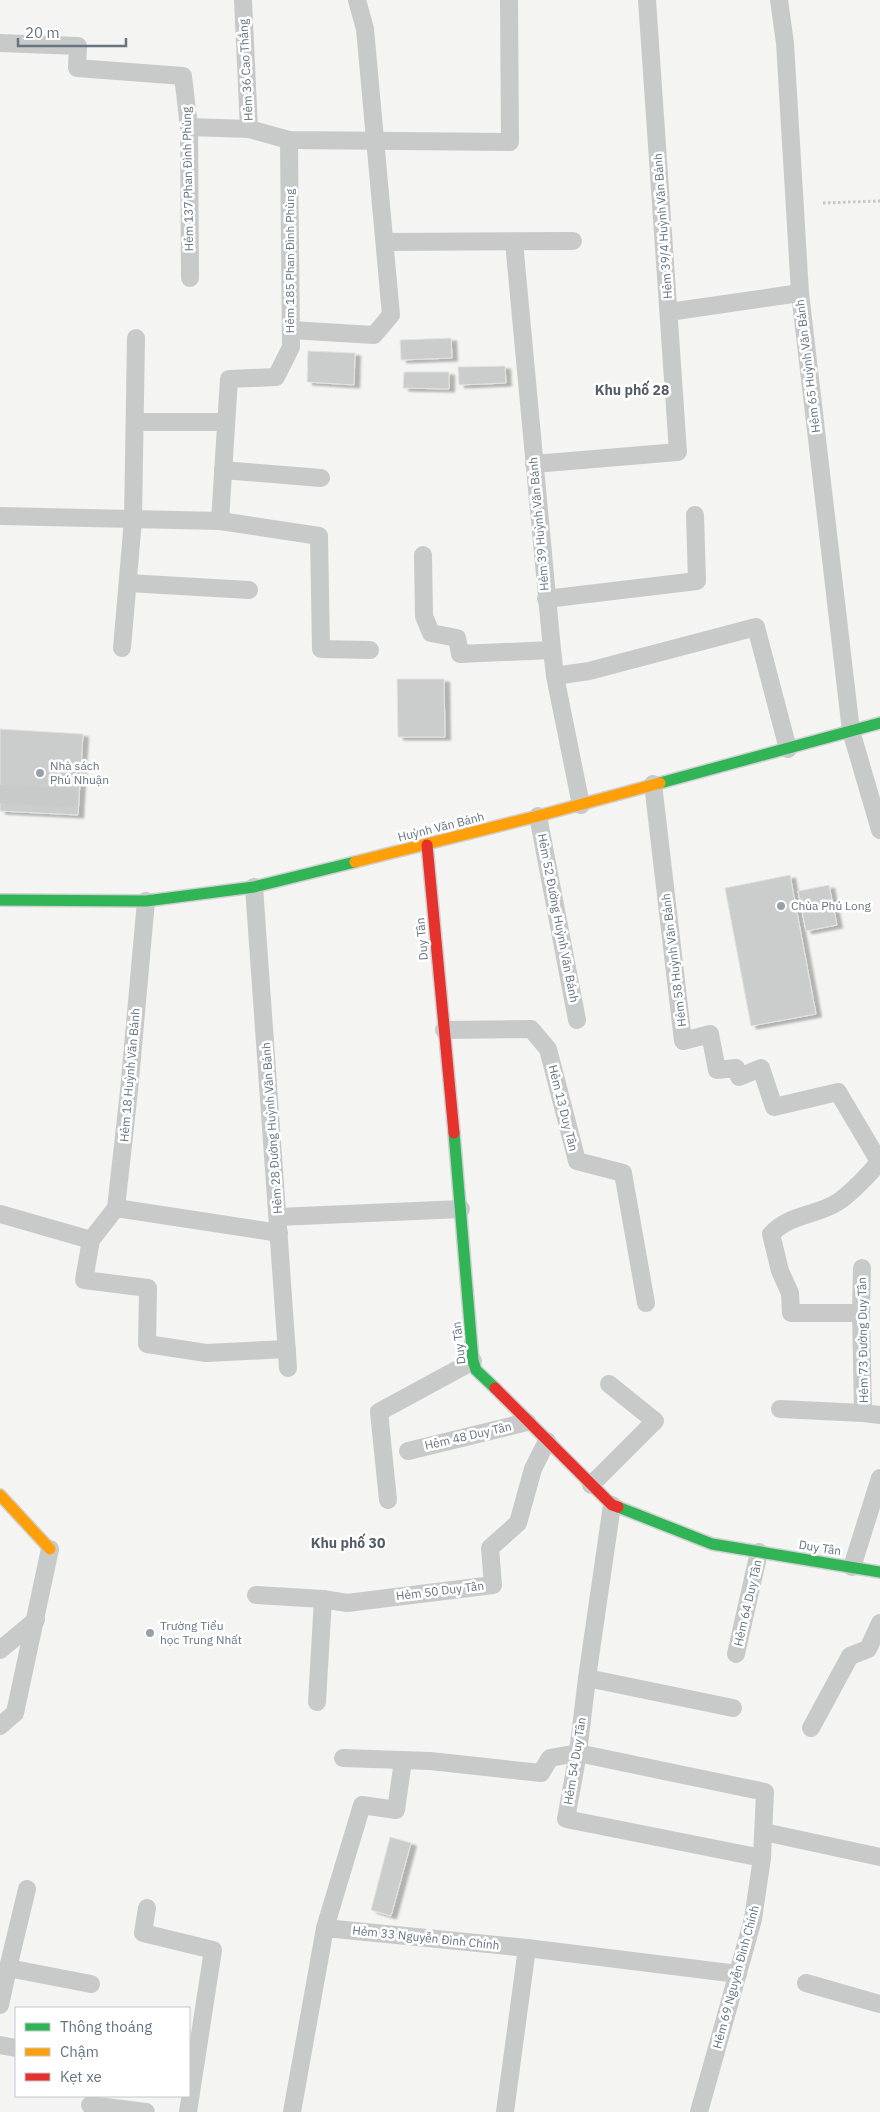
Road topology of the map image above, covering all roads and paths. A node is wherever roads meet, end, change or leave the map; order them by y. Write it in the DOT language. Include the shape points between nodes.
graph roads {
  1 [pos="243,0"];
  2 [pos="357,0"];
  3 [pos="509,0"];
  4 [pos="647,0"];
  5 [pos="779,0"];
  6 [pos="0,42"];
  7 [pos="189,127"];
  8 [pos="249,129"];
  9 [pos="289,140"];
  10 [pos="375,142"];
  11 [pos="880,201"];
  12 [pos="795,204"];
  13 [pos="573,241"];
  14 [pos="385,242"];
  15 [pos="514,242"];
  16 [pos="190,278"];
  17 [pos="800,293"];
  18 [pos="669,312"];
  19 [pos="291,330"];
  20 [pos="136,338"];
  21 [pos="136,422"];
  22 [pos="226,422"];
  23 [pos="534,464"];
  24 [pos="223,470"];
  25 [pos="321,478"];
  26 [pos="695,515"];
  27 [pos="0,516"];
  28 [pos="133,520"];
  29 [pos="220,521"];
  30 [pos="424,555"];
  31 [pos="128,583"];
  32 [pos="250,590"];
  33 [pos="546,599"];
  34 [pos="122,648"];
  35 [pos="370,650"];
  36 [pos="552,650"];
  37 [pos="555,676"];
  38 [pos="880,723"];
  39 [pos="851,731"];
  40 [pos="788,749"];
  41 [pos="653,784"];
  42 [pos="0,794"];
  43 [pos="69,798"];
  44 [pos="581,805"];
  45 [pos="538,816"];
  46 [pos="880,830"];
  47 [pos="427,845"];
  48 [pos="254,888"];
  49 [pos="0,900"];
  50 [pos="146,901"];
  51 [pos="577,1020"];
  52 [pos="444,1030"];
  53 [pos="879,1162"];
  54 [pos="116,1208"];
  55 [pos="461,1209"];
  56 [pos="0,1214"];
  57 [pos="279,1225"];
  58 [pos="90,1240"];
  59 [pos="862,1268"];
  60 [pos="646,1303"];
  61 [pos="861,1313"];
  62 [pos="287,1349"];
  63 [pos="473,1361"];
  64 [pos="288,1368"];
  65 [pos="609,1384"];
  66 [pos="780,1409"];
  67 [pos="872,1414"];
  68 [pos="527,1422"];
  69 [pos="547,1441"];
  70 [pos="408,1451"];
  71 [pos="880,1478"];
  72 [pos="591,1484"];
  73 [pos="0,1496"];
  74 [pos="388,1500"];
  75 [pos="612,1505"];
  76 [pos="50,1550"];
  77 [pos="759,1552"];
  78 [pos="852,1567"];
  79 [pos="880,1572"];
  80 [pos="256,1595"];
  81 [pos="323,1599"];
  82 [pos="36,1620"];
  83 [pos="880,1623"];
  84 [pos="0,1650"];
  85 [pos="736,1654"];
  86 [pos="587,1678"];
  87 [pos="316,1702"];
  88 [pos="733,1708"];
  89 [pos="0,1726"];
  90 [pos="811,1728"];
  91 [pos="578,1754"];
  92 [pos="343,1758"];
  93 [pos="404,1761"];
  94 [pos="764,1832"];
  95 [pos="880,1857"];
  96 [pos="762,1858"];
  97 [pos="27,1889"];
  98 [pos="147,1908"];
  99 [pos="325,1928"];
  100 [pos="527,1948"];
  101 [pos="8,1968"];
  102 [pos="738,1974"];
  103 [pos="806,1982"];
  104 [pos="91,1984"];
  105 [pos="880,2004"];
  106 [pos="0,2005"];
  107 [pos="0,2045"];
  108 [pos="15,2048"];
  109 [pos="90,2105"];
  110 [pos="146,2112"];
  111 [pos="188,2112"];
  112 [pos="292,2112"];
  113 [pos="505,2112"];
  114 [pos="699,2112"];
  1 -- 8 [label="lane, Hẻm 36 Cao Thắng"];
  2 -- 10 [label="lane" via="365,29"];
  3 -- 10 [label="lane" via="510,142"];
  4 -- 18 [label="lane, Hẻm 39/4 Huỳnh Văn Bánh"];
  5 -- 12 [label="lane, Hẻm 65 Huỳnh Văn Bánh" via="785,44"];
  6 -- 7 [label="lane, Hẻm 137 Phan Đình Phùng" via="78,46 77,68 184,76"];
  7 -- 8 [label="lane"];
  7 -- 16 [label="lane, Hẻm 137 Phan Đình Phùng"];
  8 -- 9 [label="lane, Hẻm 36 Cao Thắng"];
  9 -- 10 [label="lane, Hẻm 36 Cao Thắng"];
  9 -- 19 [label="lane, Hẻm 185 Phan Đình Phùng"];
  10 -- 14 [label="lane"];
  11 -- 12 [label="path"];
  12 -- 17 [label="lane, Hẻm 65 Huỳnh Văn Bánh"];
  13 -- 15 [label="lane"];
  14 -- 15 [label="lane"];
  14 -- 19 [label="lane" via="391,314 374,335"];
  15 -- 23 [label="lane, Hẻm 39 Huỳnh Văn Bánh"];
  17 -- 18 [label="lane"];
  17 -- 39 [label="lane, Hẻm 65 Huỳnh Văn Bánh"];
  18 -- 23 [label="lane, Hẻm 39/4 Huỳnh Văn Bánh" via="678,452"];
  19 -- 22 [label="lane, Hẻm 185 Phan Đình Phùng" via="291,347 276,377 229,379"];
  20 -- 21 [label="lane"];
  21 -- 22 [label="lane"];
  21 -- 28 [label="lane"];
  22 -- 24 [label="lane, Hẻm 185 Phan Đình Phùng"];
  23 -- 33 [label="lane, Hẻm 39 Huỳnh Văn Bánh"];
  24 -- 25 [label="lane"];
  24 -- 29 [label="lane, Hẻm 185 Phan Đình Phùng"];
  26 -- 33 [label="lane" via="697,580"];
  27 -- 28 [label="lane"];
  28 -- 29 [label="lane"];
  28 -- 31 [label="lane"];
  29 -- 35 [label="lane" via="319,536 320,649"];
  30 -- 36 [label="lane" via="424,616 431,633 457,638 460,654"];
  31 -- 32 [label="lane"];
  31 -- 34 [label="lane"];
  33 -- 36 [label="lane, Hẻm 39 Huỳnh Văn Bánh"];
  36 -- 37 [label="lane, Hẻm 39 Huỳnh Văn Bánh"];
  37 -- 40 [label="lane" via="589,671 756,627"];
  37 -- 44 [label="lane, Hẻm 39 Huỳnh Văn Bánh"];
  38 -- 39 [label="street, Huỳnh Văn Bánh"];
  39 -- 40 [label="street, Huỳnh Văn Bánh"];
  39 -- 46 [label="lane, Hẻm 65 Huỳnh Văn Bánh"];
  40 -- 41 [label="street, Huỳnh Văn Bánh"];
  41 -- 44 [label="street, Huỳnh Văn Bánh"];
  41 -- 53 [label="lane, Hẻm 58 Huỳnh Văn Bánh" via="683,1041 710,1034 717,1070 736,1068 739,1077 761,1068 774,1107 838,1092"];
  42 -- 43 [label="lane"];
  44 -- 45 [label="street, Huỳnh Văn Bánh"];
  45 -- 47 [label="street, Huỳnh Văn Bánh"];
  45 -- 51 [label="lane, Hẻm 52 Đường Huỳnh Văn Bánh"];
  47 -- 48 [label="street, Huỳnh Văn Bánh"];
  47 -- 52 [label="street, Duy Tân"];
  48 -- 50 [label="street, Huỳnh Văn Bánh"];
  48 -- 57 [label="lane, Hẻm 28 Đường Huỳnh Văn Bánh"];
  49 -- 50 [label="street, Huỳnh Văn Bánh"];
  50 -- 54 [label="lane, Hẻm 18 Huỳnh Văn Bánh"];
  52 -- 55 [label="street, Duy Tân"];
  52 -- 60 [label="lane, Hẻm 13 Duy Tân" via="531,1028 548,1049 577,1161 623,1173"];
  53 -- 61 [label="lane" via="838,1202 782,1224 771,1234 780,1271 790,1293 791,1313"];
  54 -- 57 [label="lane"];
  54 -- 58 [label="lane"];
  55 -- 57 [label="lane"];
  55 -- 63 [label="street, Duy Tân"];
  56 -- 58 [label="lane"];
  57 -- 62 [label="lane, Hẻm 28 Đường Huỳnh Văn Bánh"];
  58 -- 62 [label="lane" via="84,1280 148,1288 147,1344 206,1353"];
  59 -- 61 [label="lane, Hẻm 73 Đường Duy Tân"];
  61 -- 67 [label="lane, Hẻm 73 Đường Duy Tân"];
  62 -- 64 [label="lane, Hẻm 28 Đường Huỳnh Văn Bánh"];
  63 -- 68 [label="street, Duy Tân" via="476,1370"];
  63 -- 74 [label="lane" via="379,1412"];
  65 -- 72 [label="lane" via="655,1421"];
  66 -- 67 [label="lane"];
  68 -- 69 [label="street, Duy Tân"];
  68 -- 70 [label="lane, Hẻm 48 Duy Tân"];
  69 -- 72 [label="street, Duy Tân"];
  69 -- 81 [label="lane, Hẻm 50 Duy Tân" via="533,1469 518,1524 490,1548 494,1585 347,1603"];
  71 -- 78 [label="lane"];
  72 -- 75 [label="street, Duy Tân"];
  73 -- 76 [label="street"];
  75 -- 77 [label="street, Duy Tân" via="712,1544"];
  75 -- 86 [label="lane, Hẻm 54 Duy Tân"];
  76 -- 82 [label="lane"];
  77 -- 78 [label="street, Duy Tân"];
  77 -- 85 [label="lane, Hẻm 64 Duy Tân"];
  78 -- 79 [label="street, Duy Tân"];
  80 -- 81 [label="lane, Hẻm 50 Duy Tân"];
  81 -- 87 [label="lane"];
  82 -- 84 [label="lane"];
  82 -- 89 [label="lane" via="15,1712"];
  83 -- 90 [label="lane" via="868,1649 850,1656"];
  86 -- 88 [label="lane"];
  86 -- 91 [label="lane, Hẻm 54 Duy Tân"];
  91 -- 93 [label="lane" via="550,1758 541,1773"];
  91 -- 94 [label="lane, Hẻm 69 Nguyễn Đình Chính" via="766,1792"];
  91 -- 96 [label="lane, Hẻm 54 Duy Tân" via="566,1819"];
  92 -- 93 [label="lane"];
  93 -- 99 [label="lane" via="396,1810 362,1805"];
  94 -- 95 [label="lane"];
  94 -- 96 [label="lane, Hẻm 69 Nguyễn Đình Chính"];
  96 -- 102 [label="lane, Hẻm 69 Nguyễn Đình Chính" via="753,1919"];
  97 -- 101 [label="lane"];
  98 -- 111 [label="lane" via="143,1932 214,1950"];
  99 -- 100 [label="lane, Hẻm 33 Nguyễn Đình Chính"];
  99 -- 112 [label="lane"];
  100 -- 102 [label="lane, Hẻm 33 Nguyễn Đình Chính"];
  100 -- 113 [label="lane"];
  101 -- 104 [label="lane"];
  101 -- 106 [label="lane"];
  102 -- 114 [label="lane, Hẻm 69 Nguyễn Đình Chính"];
  103 -- 105 [label="lane"];
  107 -- 108 [label="lane"];
  109 -- 110 [label="lane"];
}
